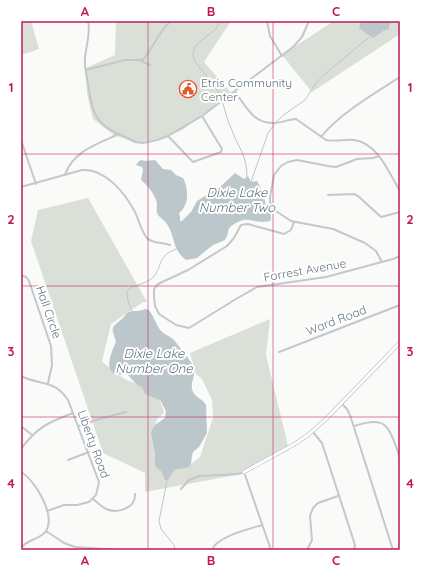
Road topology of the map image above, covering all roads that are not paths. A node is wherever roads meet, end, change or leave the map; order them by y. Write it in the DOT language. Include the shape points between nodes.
graph roads {
  1 [pos="88,21"];
  2 [pos="171,21"];
  3 [pos="267,21"];
  4 [pos="309,21"];
  5 [pos="282,56"];
  6 [pos="140,60"];
  7 [pos="150,65"];
  8 [pos="86,70"];
  9 [pos="400,77"];
  10 [pos="235,92"];
  11 [pos="202,116"];
  12 [pos="119,134"];
  13 [pos="168,136"];
  14 [pos="321,137"];
  15 [pos="21,140"];
  16 [pos="379,156"];
  17 [pos="64,175"];
  18 [pos="36,184"];
  19 [pos="21,187"];
  20 [pos="400,191"];
  21 [pos="328,195"];
  22 [pos="400,212"];
  23 [pos="294,222"];
  24 [pos="170,245"];
  25 [pos="400,256"];
  26 [pos="382,262"];
  27 [pos="21,276"];
  28 [pos="400,305"];
  29 [pos="400,342"];
  30 [pos="279,352"];
  31 [pos="21,376"];
  32 [pos="47,384"];
  33 [pos="341,403"];
  34 [pos="73,412"];
  35 [pos="126,412"];
  36 [pos="21,426"];
  37 [pos="79,426"];
  38 [pos="354,426"];
  39 [pos="312,431"];
  40 [pos="32,435"];
  41 [pos="21,449"];
  42 [pos="89,452"];
  43 [pos="399,452"];
  44 [pos="68,460"];
  45 [pos="400,460"];
  46 [pos="21,472"];
  47 [pos="244,472"];
  48 [pos="181,489"];
  49 [pos="135,494"];
  50 [pos="339,495"];
  51 [pos="93,498"];
  52 [pos="47,511"];
  53 [pos="262,525"];
  54 [pos="46,531"];
  55 [pos="21,548"];
  56 [pos="74,549"];
  57 [pos="82,549"];
  58 [pos="118,550"];
  59 [pos="212,550"];
  60 [pos="271,550"];
  61 [pos="307,550"];
  62 [pos="354,550"];
  63 [pos="393,550"];
  1 -- 8 [label="street"];
  2 -- 6 [label="street" via="146,57"];
  3 -- 5 [label="street" via="270,36"];
  4 -- 5 [label="street" via="298,42"];
  5 -- 10 [label="street"];
  6 -- 7 [label="street"];
  6 -- 8 [label="street" via="125,60"];
  8 -- 12 [label="street" via="95,115 104,126"];
  9 -- 14 [label="street" via="360,103"];
  10 -- 11 [label="street"];
  10 -- 14 [label="street" via="246,110 259,120 275,123 296,120"];
  11 -- 13 [label="street"];
  11 -- 13 [label="street" via="222,150 220,152 193,162"];
  12 -- 13 [label="street" via="143,143"];
  12 -- 17 [label="street" via="80,153"];
  14 -- 16 [label="street" via="331,141 360,141"];
  15 -- 18 [label="street"];
  16 -- 20 [label="street"];
  16 -- 23 [label="street" via="357,159 336,167 297,160 281,166 272,178 270,202 276,211"];
  17 -- 18 [label="street"];
  17 -- 24 [label="street" via="88,170 108,179 132,206 147,238"];
  18 -- 19 [label="street"];
  21 -- 22 [label="street" via="354,194 381,217"];
  23 -- 26 [label="street" via="333,229 365,243 376,251"];
  23 -- 26 [label="street, Forrest Avenue" via="291,230 284,234 243,224 231,242 222,249 188,270 158,284 154,289 154,296 159,314 176,325 189,328 257,287 326,277"];
  25 -- 26 [label="street, Forrest Avenue"];
  27 -- 32 [label="street, Hall Circle" via="29,281 51,346 52,364"];
  28 -- 30 [label="street, Ward Road"];
  29 -- 33 [label="street"];
  31 -- 32 [label="street, Liberty Road"];
  32 -- 34 [label="street, Liberty Road" via="64,393"];
  33 -- 38 [label="street" via="347,408"];
  33 -- 39 [label="street"];
  34 -- 37 [label="street, Liberty Road"];
  34 -- 40 [label="street" via="46,423"];
  35 -- 37 [label="street"];
  36 -- 40 [label="street"];
  37 -- 42 [label="street, Liberty Road"];
  38 -- 43 [label="street" via="369,421 386,426"];
  38 -- 63 [label="street"];
  39 -- 47 [label="street" via="293,445"];
  39 -- 50 [label="street" via="322,443"];
  40 -- 41 [label="street"];
  42 -- 44 [label="street"];
  42 -- 51 [label="street, Liberty Road" via="99,482 98,491"];
  43 -- 45 [label="street"];
  46 -- 52 [label="street" via="36,486"];
  47 -- 48 [label="street" via="200,476 189,480"];
  47 -- 53 [label="street"];
  49 -- 51 [label="street" via="132,504 118,510 106,508"];
  50 -- 61 [label="street" via="312,508 312,540"];
  50 -- 62 [label="street"];
  51 -- 52 [label="street" via="83,504 64,505"];
  52 -- 54 [label="street" via="49,521"];
  53 -- 59 [label="street" via="220,540"];
  53 -- 60 [label="street"];
  54 -- 55 [label="street"];
  54 -- 56 [label="street"];
  56 -- 57 [label="street"];
  57 -- 58 [label="street"];
}
